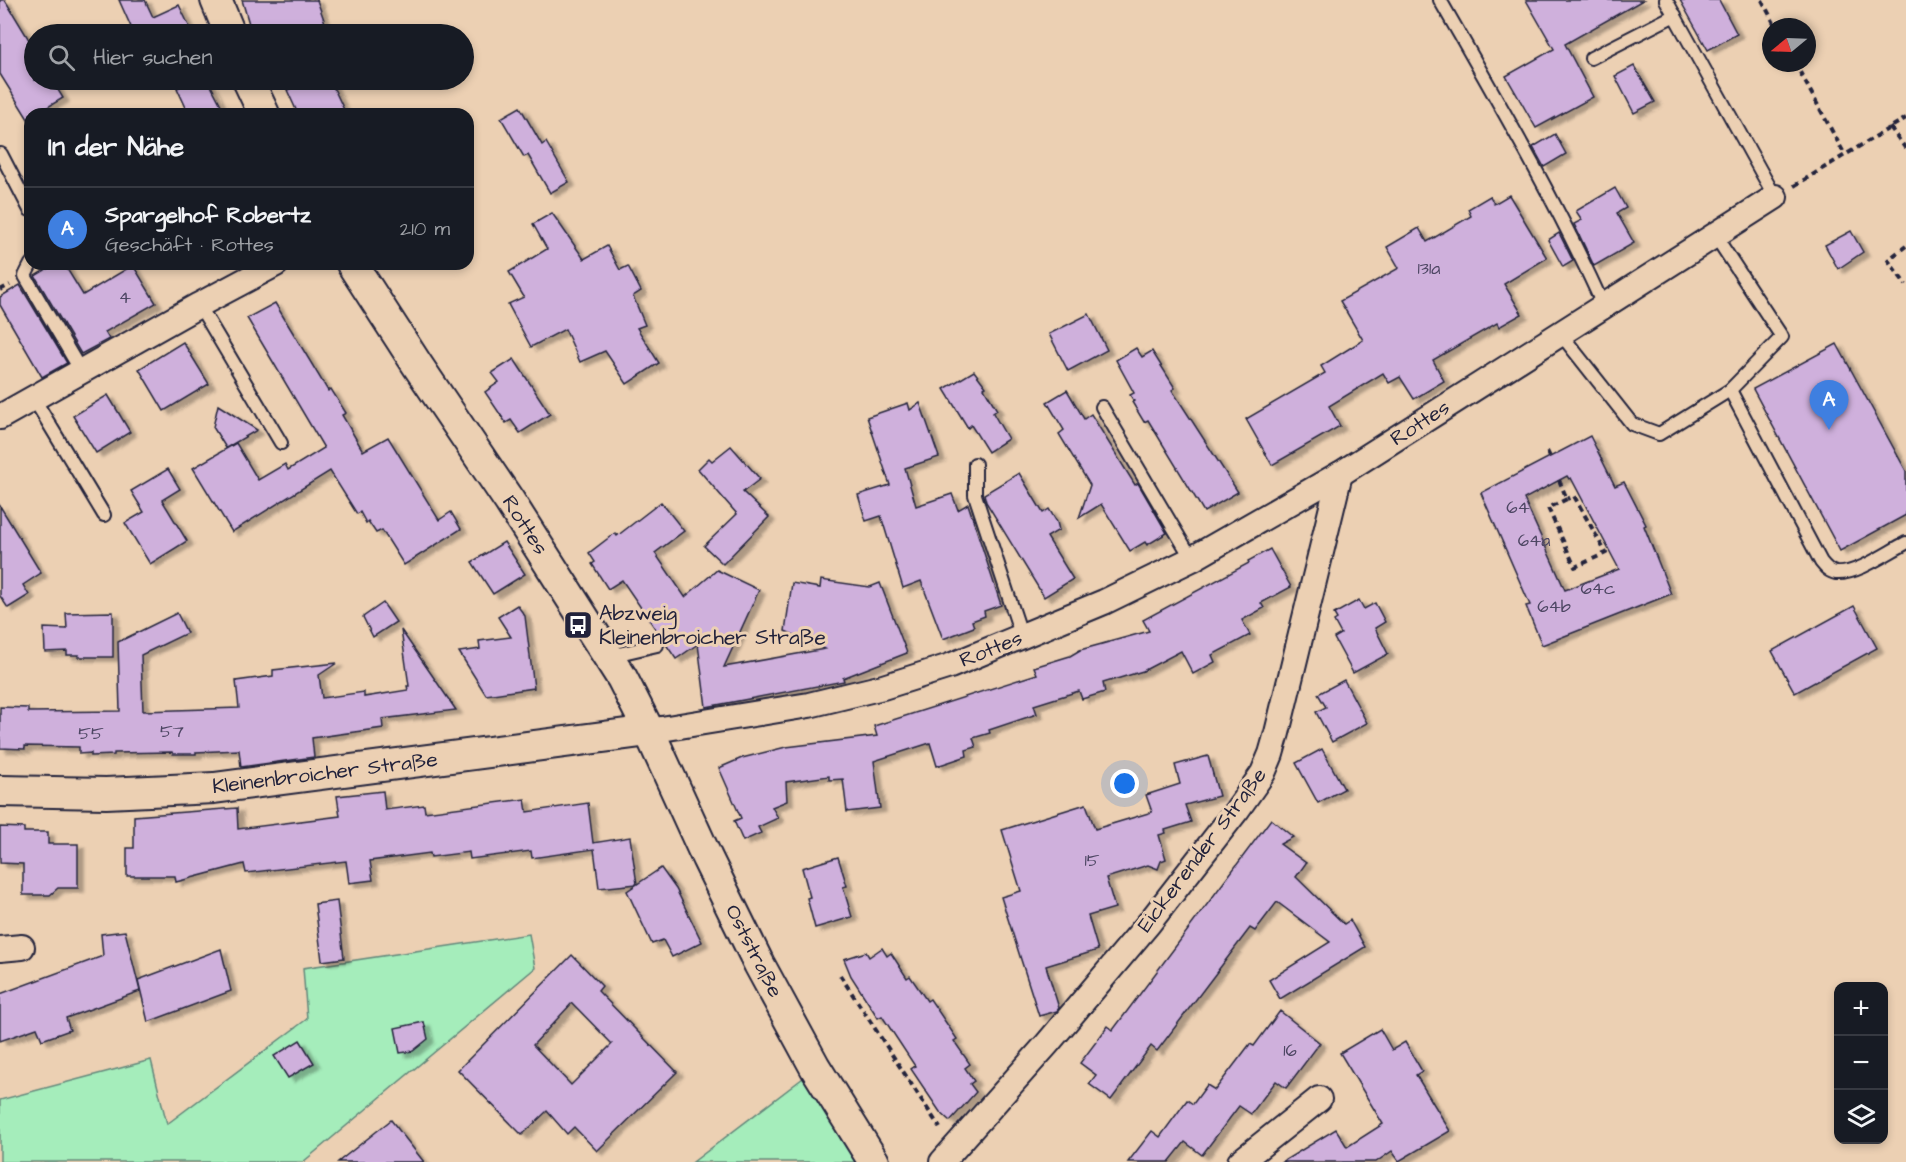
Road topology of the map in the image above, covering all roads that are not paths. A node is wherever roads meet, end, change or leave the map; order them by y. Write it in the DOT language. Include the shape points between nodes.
graph roads {
  1 [pos="216,0"];
  2 [pos="1440,0"];
  3 [pos="1666,0"];
  4 [pos="1675,15"];
  5 [pos="226,24"];
  6 [pos="1591,58"];
  7 [pos="253,90"];
  8 [pos="261,108"];
  9 [pos="1,154"];
  10 [pos="1775,197"];
  11 [pos="24,198"];
  12 [pos="1714,234"];
  13 [pos="28,270"];
  14 [pos="265,270"];
  15 [pos="356,270"];
  16 [pos="199,305"];
  17 [pos="1603,305"];
  18 [pos="1560,333"];
  19 [pos="81,371"];
  20 [pos="1730,390"];
  21 [pos="34,399"];
  22 [pos="1102,407"];
  23 [pos="0,417"];
  24 [pos="281,443"];
  25 [pos="975,464"];
  26 [pos="1340,474"];
  27 [pos="104,515"];
  28 [pos="1906,543"];
  29 [pos="1192,559"];
  30 [pos="1022,637"];
  31 [pos="657,645"];
  32 [pos="609,657"];
  33 [pos="649,731"];
  34 [pos="0,791"];
  35 [pos="1319,1100"];
  36 [pos="947,1155"];
  37 [pos="874,1162"];
  38 [pos="1240,1162"];
  1 -- 5 [label="street"];
  2 -- 17 [label="lane" via="1534,166"];
  3 -- 4 [label="lane"];
  4 -- 6 [label="lane"];
  4 -- 10 [label="lane"];
  7 -- 8 [label="street"];
  9 -- 11 [label="lane"];
  10 -- 12 [label="street, Rottes"];
  12 -- 17 [label="street, Rottes"];
  12 -- 20 [label="lane" via="1782,337"];
  13 -- 19 [label="lane" via="25,276"];
  14 -- 16 [label="street"];
  15 -- 32 [label="street, Rottes"];
  16 -- 19 [label="street"];
  16 -- 24 [label="lane"];
  17 -- 18 [label="street, Rottes"];
  18 -- 20 [label="lane" via="1632,424 1659,434"];
  18 -- 26 [label="street, Rottes"];
  19 -- 21 [label="street"];
  20 -- 28 [label="lane" via="1828,570 1852,570"];
  21 -- 23 [label="street"];
  21 -- 27 [label="lane"];
  22 -- 29 [label="lane"];
  25 -- 30 [label="lane" via="975,495"];
  26 -- 29 [label="street, Rottes"];
  26 -- 36 [label="street, Eickerender Straße" via="1277,733 1263,773 1149,923"];
  29 -- 30 [label="street, Rottes"];
  30 -- 33 [label="street, Rottes" via="950,666 844,698"];
  31 -- 32 [label="lane"];
  32 -- 33 [label="street, Rottes"];
  33 -- 34 [label="street, Kleinenbroicher Straße" via="214,788 106,793"];
  33 -- 37 [label="street, Oststraße" via="759,964 815,1067"];
  35 -- 38 [label="street"];
}
